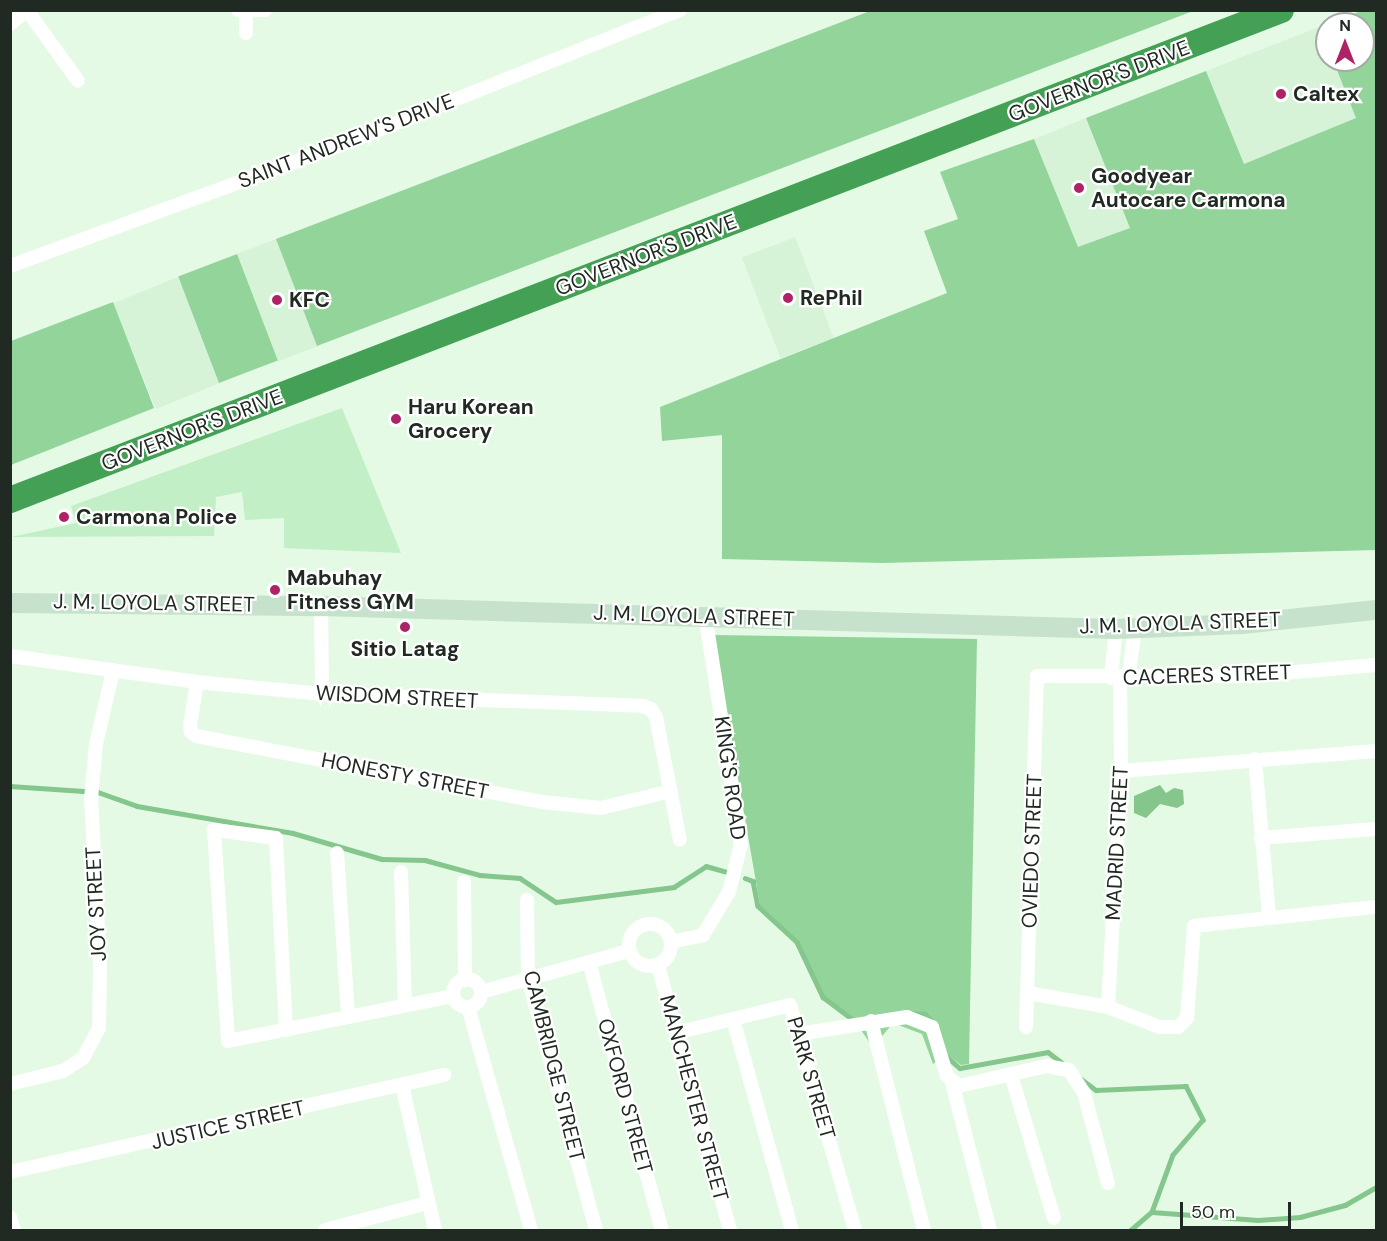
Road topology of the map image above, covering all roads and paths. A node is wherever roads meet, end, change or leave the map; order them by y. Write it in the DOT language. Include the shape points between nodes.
graph roads {
  1 [pos="27,10"];
  2 [pos="265,10"];
  3 [pos="680,10"];
  4 [pos="1281,10"];
  5 [pos="242,12"];
  6 [pos="10,24"];
  7 [pos="246,33"];
  8 [pos="78,81"];
  9 [pos="10,266"];
  10 [pos="10,500"];
  11 [pos="10,603"];
  12 [pos="321,606"];
  13 [pos="1377,610"];
  14 [pos="705,615"];
  15 [pos="1125,628"];
  16 [pos="10,656"];
  17 [pos="1377,665"];
  18 [pos="113,670"];
  19 [pos="1037,676"];
  20 [pos="1120,678"];
  21 [pos="197,682"];
  22 [pos="321,694"];
  23 [pos="1377,751"];
  24 [pos="1255,759"];
  25 [pos="1121,771"];
  26 [pos="671,791"];
  27 [pos="1377,829"];
  28 [pos="1261,838"];
  29 [pos="680,840"];
  30 [pos="337,853"];
  31 [pos="401,872"];
  32 [pos="464,882"];
  33 [pos="526,900"];
  34 [pos="1377,907"];
  35 [pos="1269,917"];
  36 [pos="671,942"];
  37 [pos="629,951"];
  38 [pos="589,962"];
  39 [pos="658,965"];
  40 [pos="528,978"];
  41 [pos="465,980"];
  42 [pos="481,992"];
  43 [pos="1028,993"];
  44 [pos="454,996"];
  45 [pos="405,1005"];
  46 [pos="468,1007"];
  47 [pos="1108,1007"];
  48 [pos="348,1016"];
  49 [pos="734,1019"];
  50 [pos="871,1021"];
  51 [pos="1026,1027"];
  52 [pos="286,1030"];
  53 [pos="676,1033"];
  54 [pos="798,1035"];
  55 [pos="1011,1075"];
  56 [pos="444,1076"];
  57 [pos="952,1083"];
  58 [pos="10,1084"];
  59 [pos="402,1085"];
  60 [pos="10,1172"];
  61 [pos="1108,1183"];
  62 [pos="427,1203"];
  63 [pos="10,1217"];
  64 [pos="1054,1218"];
  65 [pos="15,1230"];
  66 [pos="325,1230"];
  67 [pos="435,1230"];
  68 [pos="531,1230"];
  69 [pos="596,1230"];
  70 [pos="662,1230"];
  71 [pos="730,1230"];
  72 [pos="792,1230"];
  73 [pos="855,1230"];
  74 [pos="924,1230"];
  75 [pos="990,1230"];
  1 -- 6 [label="street"];
  1 -- 8 [label="street"];
  2 -- 5 [label="street"];
  3 -- 9 [label="street, SAINT ANDREW'S DRIVE" via="351,141"];
  4 -- 10 [label="highway, GOVERNOR'S DRIVE"];
  5 -- 7 [label="street"];
  11 -- 12 [label="main road, J. M. LOYOLA STREET"];
  12 -- 14 [label="main road, J. M. LOYOLA STREET"];
  12 -- 22 [label="street"];
  13 -- 15 [label="main road, J. M. LOYOLA STREET" via="1242,624"];
  14 -- 15 [label="main road, J. M. LOYOLA STREET"];
  14 -- 36 [label="street, KING'S ROAD" via="741,844 729,892 703,935"];
  15 -- 20 [label="street, MADRID STREET" via="1114,651"];
  15 -- 20 [label="street, MADRID STREET" via="1132,651"];
  16 -- 18 [label="street, WISDOM STREET"];
  17 -- 20 [label="street, CACERES STREET" via="1249,676"];
  18 -- 21 [label="street, WISDOM STREET"];
  18 -- 58 [label="street, JOY STREET" via="96,744 90,799 100,968 99,1028 83,1058 63,1071"];
  19 -- 20 [label="street, CACERES STREET"];
  19 -- 43 [label="street, OVIEDO STREET"];
  20 -- 25 [label="street, MADRID STREET"];
  21 -- 22 [label="street, WISDOM STREET"];
  21 -- 26 [label="street, HONESTY STREET" via="190,725 196,736 542,802 601,808"];
  22 -- 26 [label="street, WISDOM STREET" via="642,706 651,709 656,717"];
  23 -- 24 [label="street"];
  24 -- 25 [label="street"];
  24 -- 28 [label="street"];
  25 -- 47 [label="street, MADRID STREET"];
  26 -- 29 [label="street, WISDOM STREET"];
  27 -- 28 [label="street"];
  28 -- 35 [label="street"];
  30 -- 48 [label="street"];
  31 -- 45 [label="street"];
  32 -- 41 [label="street"];
  33 -- 40 [label="street, CAMBRIDGE STREET"];
  34 -- 35 [label="street"];
  35 -- 47 [label="street" via="1194,926 1188,1018 1178,1027 1159,1027"];
  36 -- 37 [label="street" via="659,926 645,925 630,937"];
  36 -- 39 [label="street" via="668,956"];
  37 -- 38 [label="street"];
  37 -- 39 [label="street" via="637,963"];
  38 -- 40 [label="street"];
  38 -- 70 [label="street, OXFORD STREET"];
  39 -- 53 [label="street, MANCHESTER STREET"];
  40 -- 42 [label="street"];
  40 -- 69 [label="street, CAMBRIDGE STREET"];
  41 -- 42 [label="street" via="477,984"];
  41 -- 44 [label="street" via="455,987"];
  42 -- 46 [label="street" via="476,1004"];
  43 -- 47 [label="street"];
  43 -- 51 [label="street, OVIEDO STREET"];
  44 -- 45 [label="street"];
  44 -- 46 [label="street" via="458,1004"];
  45 -- 48 [label="street"];
  46 -- 68 [label="street"];
  48 -- 52 [label="street"];
  49 -- 53 [label="street, PARK STREET"];
  49 -- 54 [label="street, PARK STREET" via="790,1005"];
  49 -- 72 [label="street"];
  50 -- 54 [label="street"];
  50 -- 57 [label="street" via="907,1017 932,1027"];
  50 -- 74 [label="street"];
  52 -- 52 [label="street" via="276,838 214,830 228,1041"];
  53 -- 71 [label="street, MANCHESTER STREET"];
  54 -- 73 [label="street, PARK STREET"];
  55 -- 57 [label="street" via="968,1086"];
  55 -- 61 [label="street" via="1058,1066 1078,1079"];
  55 -- 64 [label="street"];
  56 -- 59 [label="street, JUSTICE STREET"];
  57 -- 75 [label="street"];
  59 -- 60 [label="street, JUSTICE STREET"];
  59 -- 62 [label="street"];
  62 -- 66 [label="street"];
  62 -- 67 [label="street"];
  63 -- 65 [label="street"];
}
